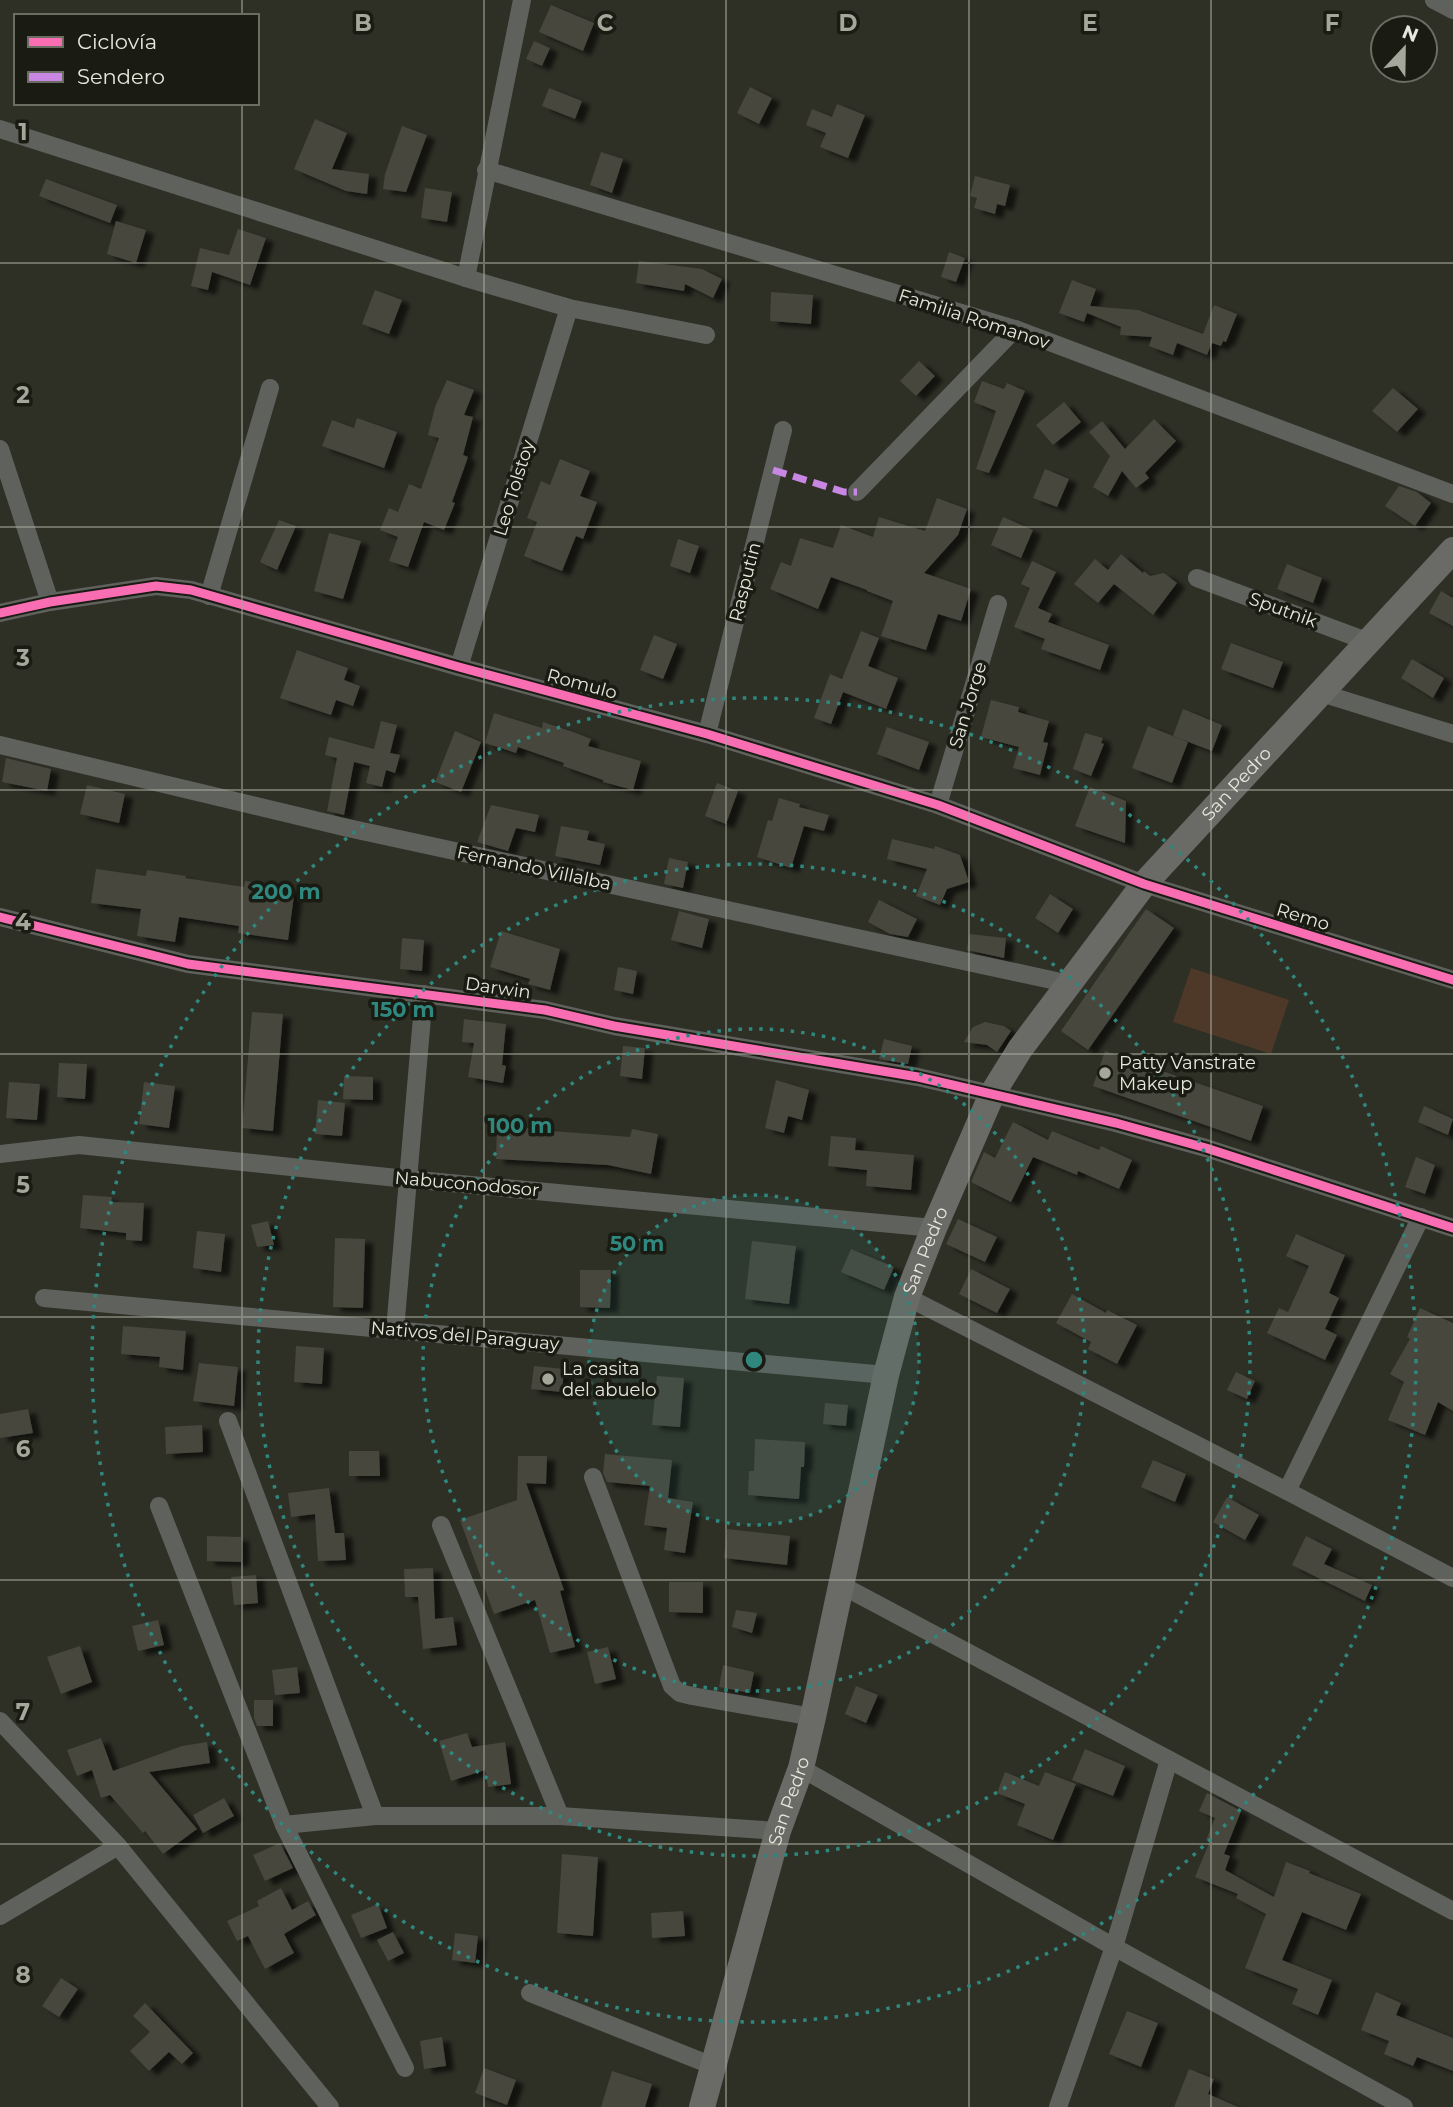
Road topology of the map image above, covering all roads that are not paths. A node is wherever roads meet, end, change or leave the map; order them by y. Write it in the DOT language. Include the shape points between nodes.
graph roads {
  1 [pos="522,0"];
  2 [pos="1434,0"];
  3 [pos="1453,10"];
  4 [pos="0,129"];
  5 [pos="486,170"];
  6 [pos="466,278"];
  7 [pos="569,309"];
  8 [pos="1015,329"];
  9 [pos="706,335"];
  10 [pos="270,388"];
  11 [pos="783,430"];
  12 [pos="0,449"];
  13 [pos="857,492"];
  14 [pos="1453,494"];
  15 [pos="1453,550"];
  16 [pos="1196,578"];
  17 [pos="209,596"];
  18 [pos="50,602"];
  19 [pos="998,604"];
  20 [pos="0,613"];
  21 [pos="1368,642"];
  22 [pos="459,667"];
  23 [pos="1321,693"];
  24 [pos="707,734"];
  25 [pos="1453,734"];
  26 [pos="0,745"];
  27 [pos="938,806"];
  28 [pos="1144,884"];
  29 [pos="0,917"];
  30 [pos="1453,980"];
  31 [pos="1070,984"];
  32 [pos="424,994"];
  33 [pos="992,1094"];
  34 [pos="0,1154"];
  35 [pos="407,1179"];
  36 [pos="1421,1217"];
  37 [pos="934,1228"];
  38 [pos="1453,1228"];
  39 [pos="907,1297"];
  40 [pos="44,1298"];
  41 [pos="395,1330"];
  42 [pos="886,1375"];
  43 [pos="228,1421"];
  44 [pos="593,1477"];
  45 [pos="1287,1491"];
  46 [pos="159,1506"];
  47 [pos="441,1525"];
  48 [pos="1453,1578"];
  49 [pos="841,1585"];
  50 [pos="813,1717"];
  51 [pos="0,1721"];
  52 [pos="1168,1760"];
  53 [pos="801,1768"];
  54 [pos="374,1816"];
  55 [pos="560,1816"];
  56 [pos="284,1825"];
  57 [pos="778,1830"];
  58 [pos="118,1846"];
  59 [pos="1453,1911"];
  60 [pos="0,1916"];
  61 [pos="1114,1947"];
  62 [pos="530,1993"];
  63 [pos="713,2066"];
  64 [pos="405,2068"];
  65 [pos="1395,2105"];
  66 [pos="330,2107"];
  67 [pos="702,2107"];
  68 [pos="1058,2107"];
  1 -- 5 [label="street"];
  2 -- 3 [label="street"];
  4 -- 6 [label="street"];
  5 -- 6 [label="street"];
  5 -- 8 [label="street, Familia Romanov"];
  6 -- 7 [label="street"];
  7 -- 9 [label="street"];
  7 -- 22 [label="street, Leo Tolstoy"];
  8 -- 13 [label="street"];
  8 -- 14 [label="street, Familia Romanov"];
  10 -- 17 [label="street"];
  11 -- 24 [label="street, Rasputin"];
  12 -- 18 [label="street"];
  15 -- 21 [label="main road, San Pedro"];
  16 -- 21 [label="street, Sputnik"];
  17 -- 18 [label="street, Romulo" via="156,586"];
  17 -- 22 [label="street, Romulo"];
  18 -- 20 [label="street, Romulo"];
  19 -- 27 [label="street, San Jorge"];
  21 -- 23 [label="main road, San Pedro"];
  22 -- 24 [label="street, Romulo"];
  23 -- 25 [label="street"];
  23 -- 28 [label="main road, San Pedro"];
  24 -- 27 [label="street, Romulo"];
  26 -- 31 [label="street, Fernando Villalba" via="348,828"];
  27 -- 28 [label="street, Romulo"];
  28 -- 30 [label="street, Remo"];
  28 -- 31 [label="main road, San Pedro"];
  29 -- 32 [label="street, Darwin" via="188,964"];
  31 -- 33 [label="main road, San Pedro"];
  32 -- 33 [label="street, Darwin" via="545,1010"];
  32 -- 35 [label="street"];
  33 -- 36 [label="street, Darwin" via="1206,1148"];
  33 -- 37 [label="main road, San Pedro"];
  34 -- 35 [label="street, Nabuconodosor" via="79,1144"];
  35 -- 37 [label="street, Nabuconodosor"];
  35 -- 41 [label="street"];
  36 -- 38 [label="street, Darwin"];
  36 -- 45 [label="street"];
  37 -- 39 [label="main road, San Pedro"];
  39 -- 42 [label="main road, San Pedro"];
  39 -- 45 [label="street"];
  40 -- 41 [label="street, Nativos del Paraguay"];
  41 -- 42 [label="street, Nativos del Paraguay"];
  42 -- 49 [label="main road, San Pedro"];
  43 -- 54 [label="street"];
  44 -- 50 [label="street" via="672,1686 692,1696"];
  45 -- 48 [label="street"];
  46 -- 56 [label="street"];
  47 -- 55 [label="street"];
  49 -- 50 [label="main road, San Pedro"];
  49 -- 52 [label="street"];
  50 -- 53 [label="main road, San Pedro"];
  51 -- 58 [label="street"];
  52 -- 59 [label="street"];
  52 -- 61 [label="street"];
  53 -- 57 [label="main road, San Pedro"];
  53 -- 61 [label="street"];
  54 -- 55 [label="street"];
  54 -- 56 [label="street"];
  55 -- 57 [label="street"];
  56 -- 64 [label="street"];
  57 -- 63 [label="main road, San Pedro"];
  58 -- 60 [label="street"];
  58 -- 66 [label="street"];
  61 -- 65 [label="street"];
  61 -- 68 [label="street"];
  62 -- 63 [label="street"];
  63 -- 67 [label="main road, San Pedro"];
}
